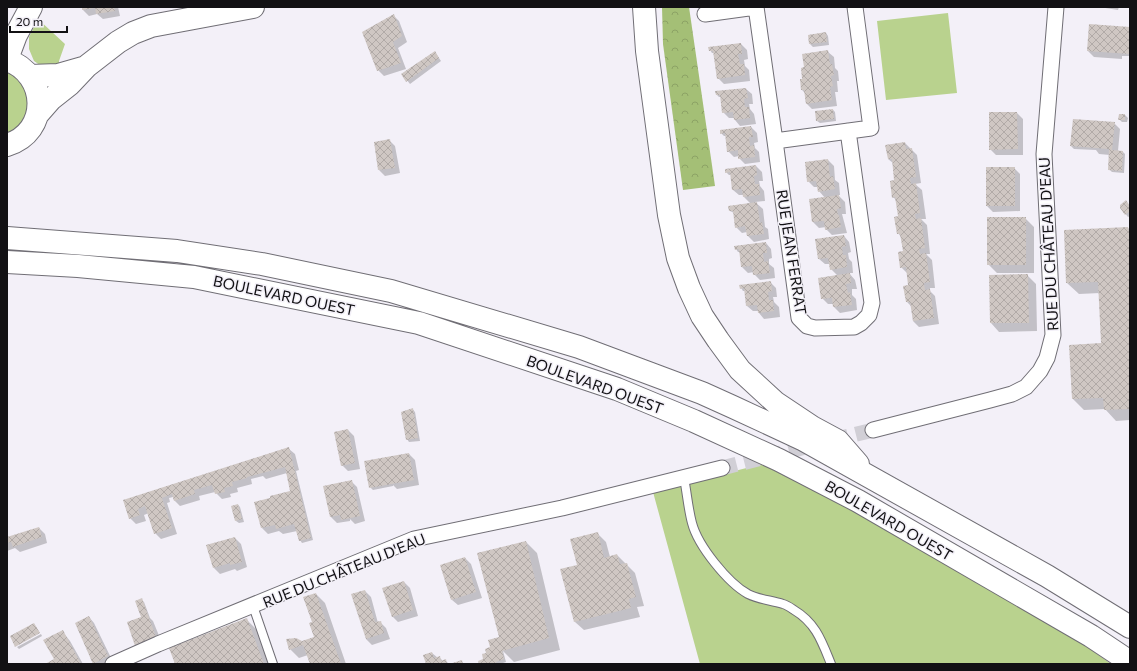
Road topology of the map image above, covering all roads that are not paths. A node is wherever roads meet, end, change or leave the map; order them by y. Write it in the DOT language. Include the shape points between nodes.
graph roads {
  1 [pos="31,7"];
  2 [pos="253,7"];
  3 [pos="644,7"];
  4 [pos="756,7"];
  5 [pos="854,7"];
  6 [pos="1056,7"];
  7 [pos="705,14"];
  8 [pos="7,59"];
  9 [pos="87,66"];
  10 [pos="30,76"];
  11 [pos="37,115"];
  12 [pos="848,131"];
  13 [pos="774,142"];
  14 [pos="7,145"];
  15 [pos="7,238"];
  16 [pos="7,262"];
  17 [pos="873,430"];
  18 [pos="722,468"];
  19 [pos="870,477"];
  20 [pos="684,478"];
  21 [pos="253,606"];
  22 [pos="1130,627"];
  23 [pos="1130,662"];
  24 [pos="113,664"];
  25 [pos="273,664"];
  26 [pos="831,664"];
  1 -- 8 [label="main road"];
  2 -- 9 [label="main road" via="150,26 118,42"];
  3 -- 19 [label="main road" via="646,51 669,215 678,258 702,316 740,370 776,402 838,441"];
  4 -- 7 [label="street, RUE JEAN FERRAT"];
  4 -- 13 [label="street, RUE JEAN FERRAT"];
  5 -- 12 [label="street" via="871,128"];
  6 -- 17 [label="street, RUE DU CHÂTEAU D'EAU" via="1044,154 1053,335 1047,358 1040,372 1026,387 1012,394"];
  8 -- 10 [label="main road" via="18,64"];
  9 -- 10 [label="main road" via="64,74"];
  9 -- 11 [label="main road"];
  10 -- 11 [label="main road" via="35,83 39,99"];
  11 -- 14 [label="main road" via="24,136"];
  12 -- 13 [label="street"];
  12 -- 13 [label="street, RUE JEAN FERRAT" via="872,303 869,315 854,327 815,328 807,326 799,318"];
  15 -- 19 [label="main road, BOULEVARD OUEST" via="177,251 262,264 391,291 579,347 702,393 802,439"];
  16 -- 23 [label="main road, BOULEVARD OUEST" via="194,276 419,323 617,389 780,460 858,501 1091,636"];
  18 -- 20 [label="street, RUE DU CHÂTEAU D'EAU"];
  19 -- 22 [label="main road, BOULEVARD OUEST" via="1047,576"];
  20 -- 21 [label="street, RUE DU CHÂTEAU D'EAU" via="562,508 414,539"];
  20 -- 26 [label="lane" via="692,524 699,541 725,575 748,594 784,604 798,612 811,623"];
  21 -- 24 [label="street, RUE DU CHÂTEAU D'EAU"];
  21 -- 25 [label="lane"];
}
